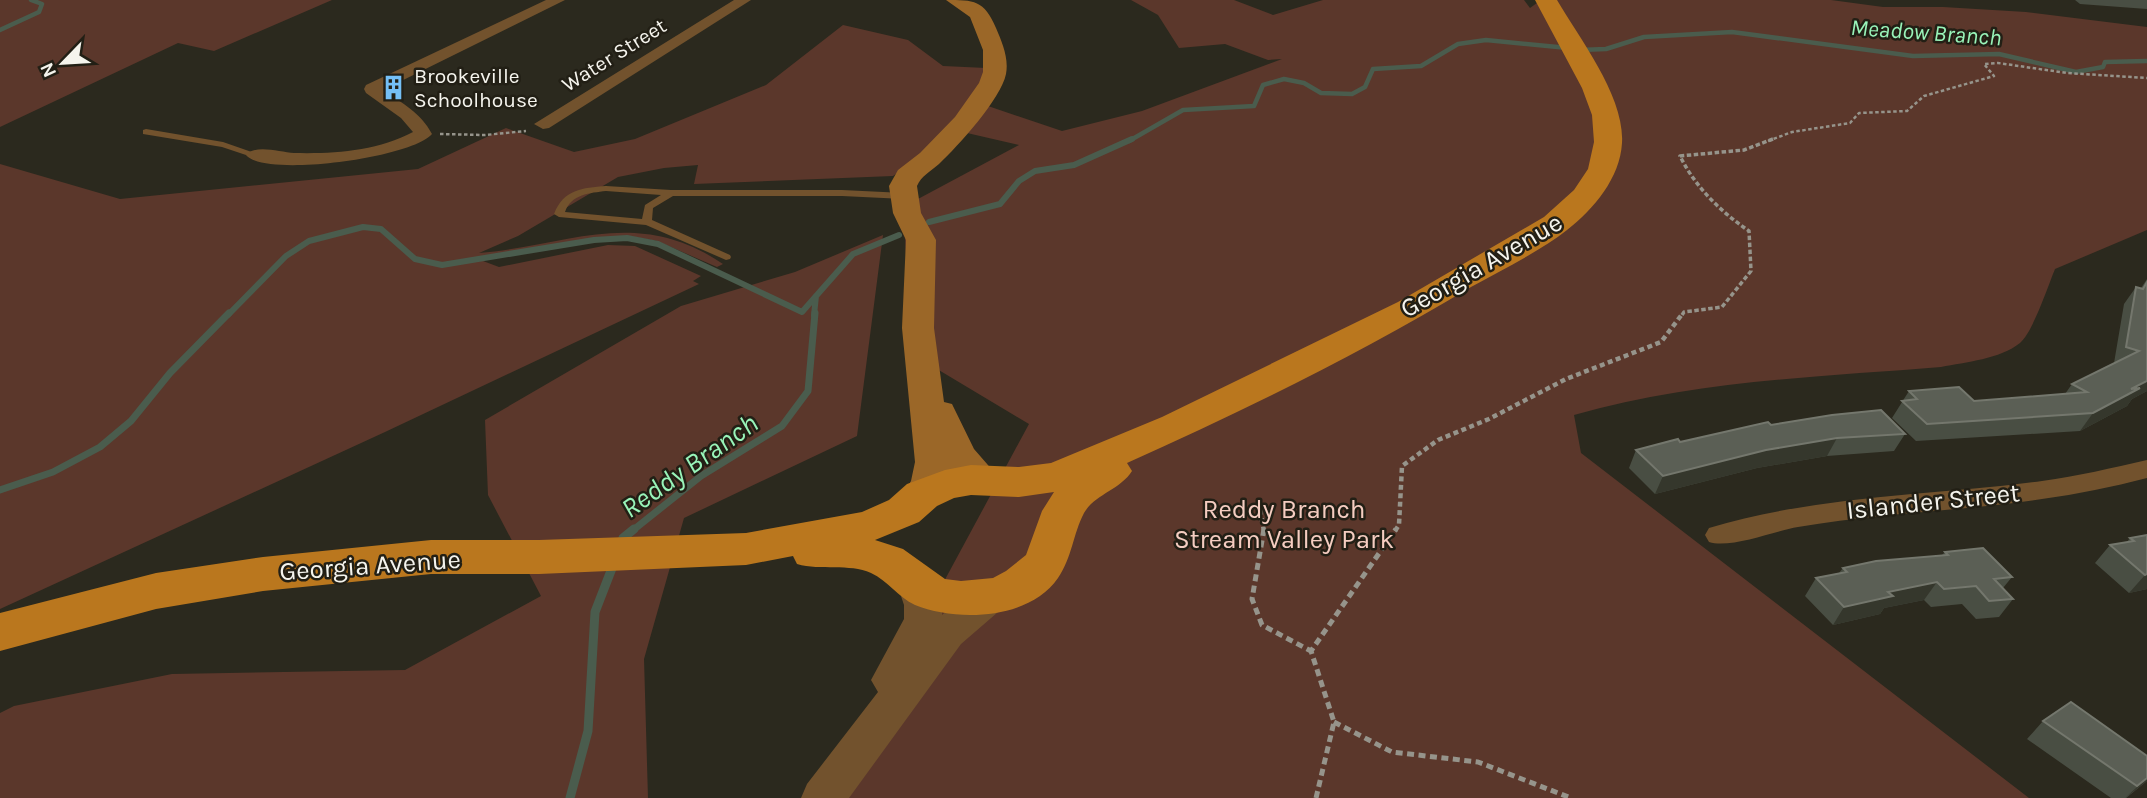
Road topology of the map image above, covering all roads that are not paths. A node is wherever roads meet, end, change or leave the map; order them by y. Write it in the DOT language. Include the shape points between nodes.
graph roads {
  1 [pos="558,0"];
  2 [pos="744,0"];
  3 [pos="956,0"];
  4 [pos="1550,8"];
  5 [pos="543,124"];
  6 [pos="146,132"];
  7 [pos="255,155"];
  8 [pos="671,193"];
  9 [pos="904,196"];
  10 [pos="647,222"];
  11 [pos="726,257"];
  12 [pos="922,370"];
  13 [pos="1176,426"];
  14 [pos="2147,469"];
  15 [pos="989,481"];
  16 [pos="913,503"];
  17 [pos="1719,535"];
  18 [pos="1055,537"];
  19 [pos="746,549"];
  20 [pos="909,577"];
  21 [pos="992,596"];
  22 [pos="0,632"];
  23 [pos="829,789"];
  1 -- 7 [label="street" via="372,89 412,116 423,134 412,141 358,153 278,159"];
  2 -- 5 [label="street, Water Street"];
  3 -- 9 [label="main road" via="980,15 994,50 995,72 979,103 951,138 908,176 902,186"];
  4 -- 13 [label="main road, Georgia Avenue" via="1605,115 1611,143 1590,194 1555,224 1410,309"];
  6 -- 7 [label="lane"];
  8 -- 9 [label="lane"];
  8 -- 10 [label="lane" via="648,207"];
  8 -- 10 [label="lane" via="594,189 565,200 559,208 559,214"];
  9 -- 12 [label="main road" via="921,240 918,328"];
  10 -- 11 [label="lane"];
  12 -- 15 [label="main road" via="958,455"];
  12 -- 16 [label="main road" via="934,463 930,482"];
  13 -- 15 [label="main road, Georgia Avenue" via="1058,477"];
  13 -- 18 [label="main road, Georgia Avenue" via="1070,501"];
  14 -- 17 [label="street, Islander Street" via="2094,482 1878,505"];
  15 -- 16 [label="main road, Georgia Avenue" via="945,485"];
  15 -- 18 [label="main road" via="1020,489 1039,501 1051,519"];
  16 -- 19 [label="main road, Georgia Avenue" via="870,526"];
  16 -- 20 [label="main road" via="894,530 893,550"];
  18 -- 21 [label="main road, Georgia Avenue" via="1037,573"];
  19 -- 20 [label="main road, Georgia Avenue" via="872,555"];
  19 -- 22 [label="main road, Georgia Avenue" via="431,557 263,574 156,592"];
  20 -- 21 [label="main road, Georgia Avenue" via="939,594 965,599"];
  20 -- 23 [label="street" via="923,605 922,624"];
  21 -- 23 [label="street" via="947,633"];
}
